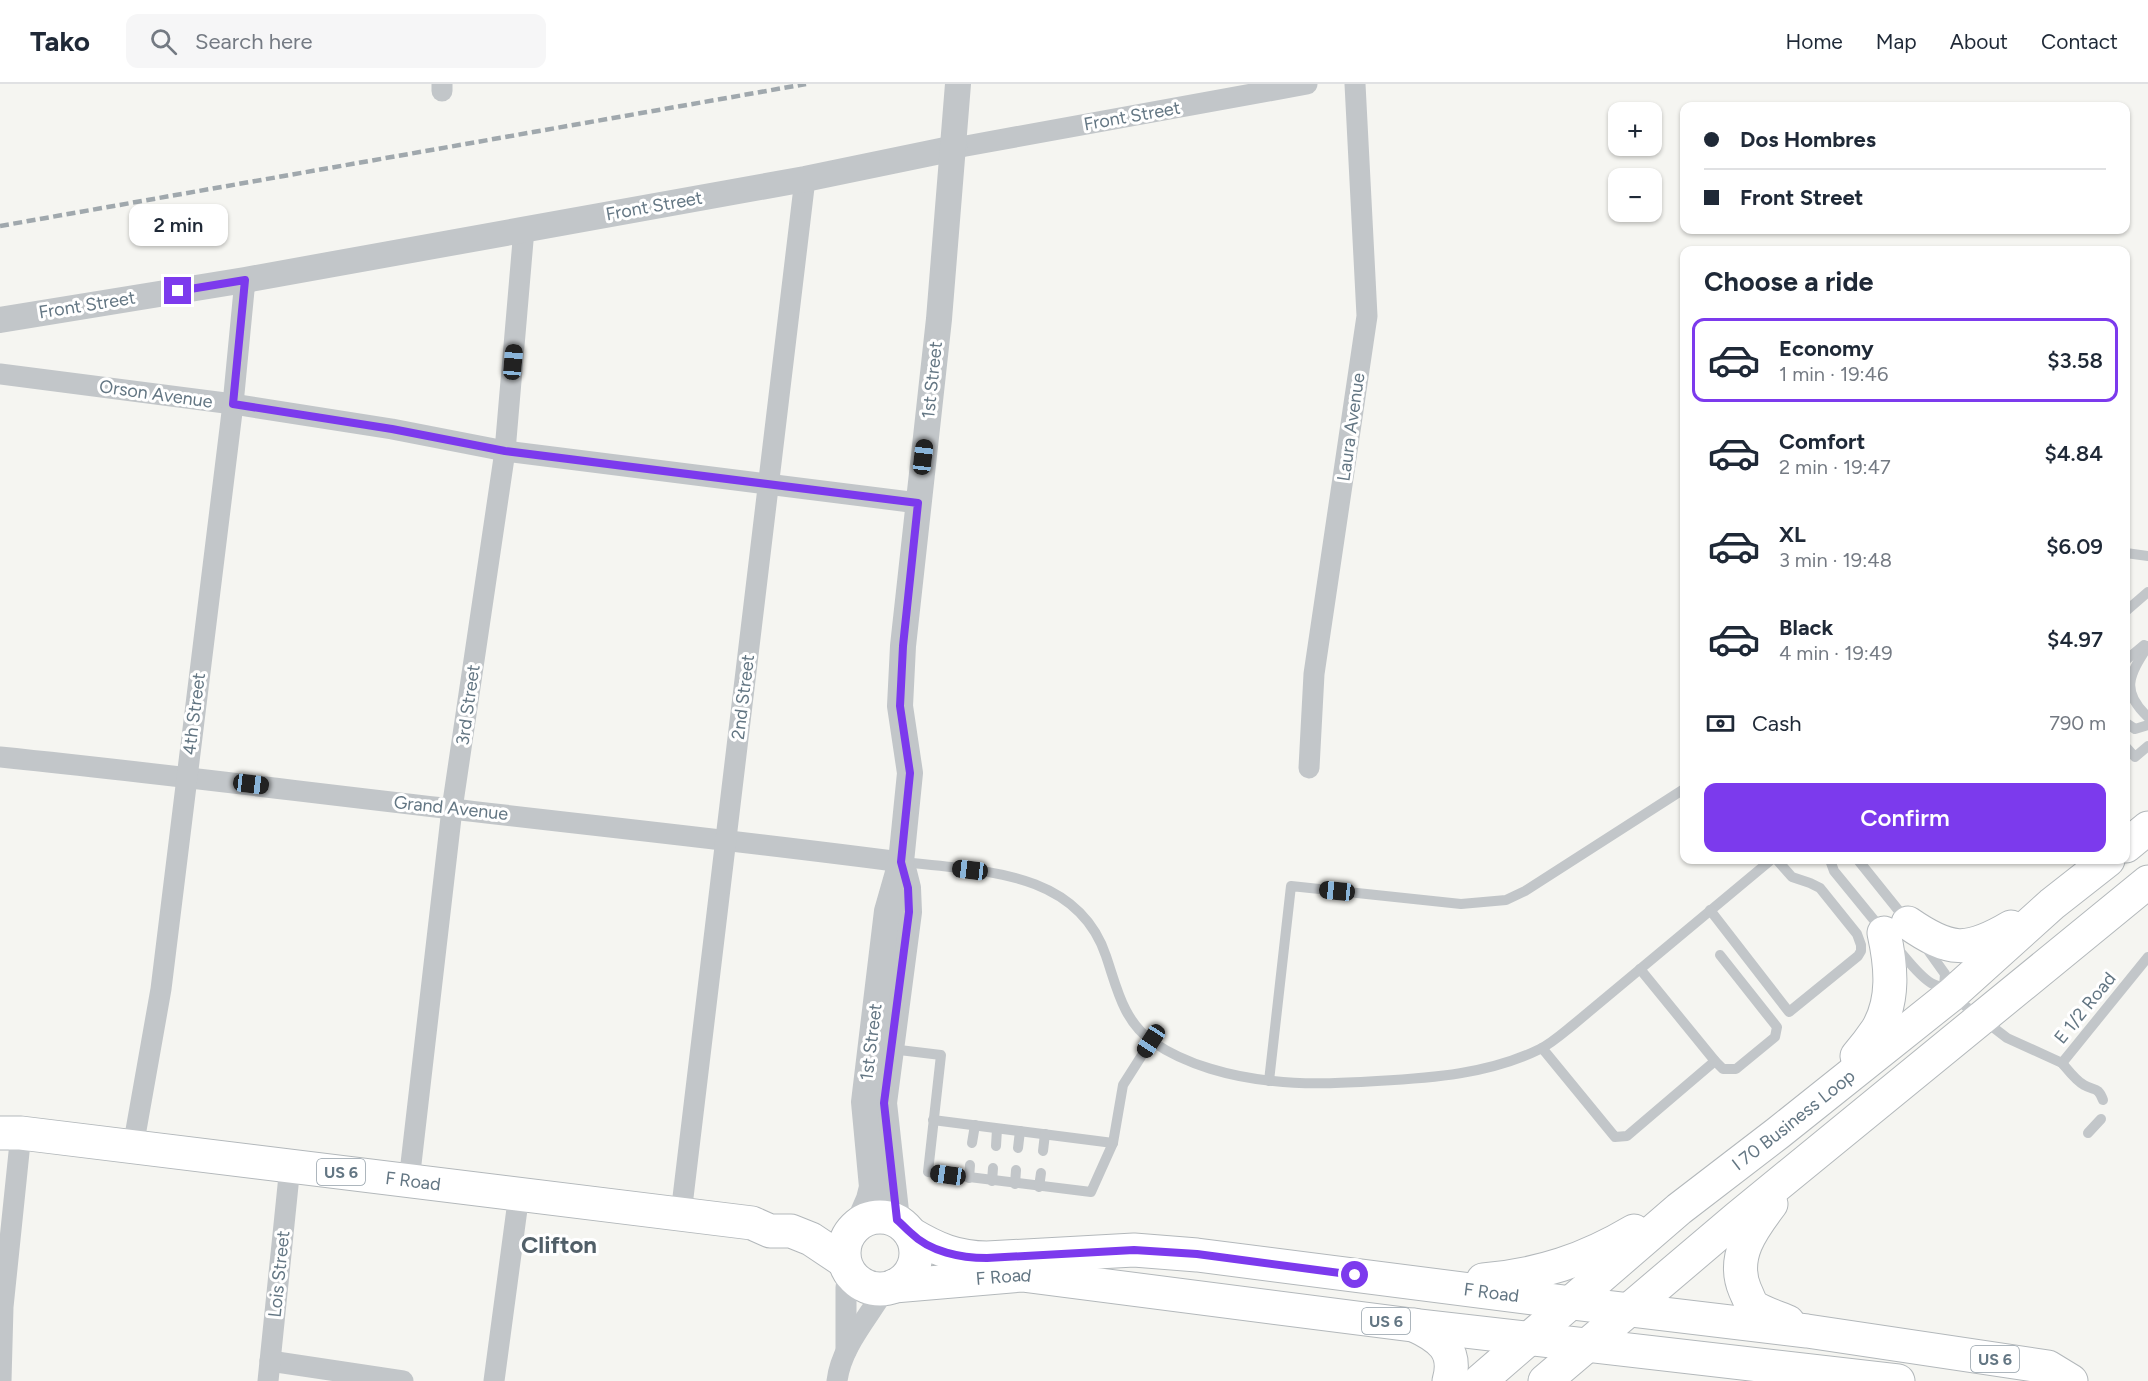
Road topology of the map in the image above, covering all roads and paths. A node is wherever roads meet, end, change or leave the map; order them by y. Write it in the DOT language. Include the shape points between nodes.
graph roads {
  1 [pos="958,84"];
  2 [pos="1307,84"];
  3 [pos="1355,84"];
  4 [pos="954,148"];
  5 [pos="805,179"];
  6 [pos="524,229"];
  7 [pos="245,280"];
  8 [pos="0,320"];
  9 [pos="0,374"];
  10 [pos="233,404"];
  11 [pos="505,451"];
  12 [pos="768,483"];
  13 [pos="918,503"];
  14 [pos="2130,554"];
  15 [pos="2148,556"];
  16 [pos="2148,592"];
  17 [pos="2130,608"];
  18 [pos="2148,644"];
  19 [pos="2130,666"];
  20 [pos="2130,695"];
  21 [pos="2148,717"];
  22 [pos="2148,725"];
  23 [pos="2130,726"];
  24 [pos="2148,746"];
  25 [pos="2130,752"];
  26 [pos="0,757"];
  27 [pos="1309,768"];
  28 [pos="186,776"];
  29 [pos="1680,792"];
  30 [pos="452,809"];
  31 [pos="2148,828"];
  32 [pos="726,839"];
  33 [pos="2130,843"];
  34 [pos="901,862"];
  35 [pos="1766,864"];
  36 [pos="1781,864"];
  37 [pos="1831,864"];
  38 [pos="1860,864"];
  39 [pos="2103,864"];
  40 [pos="2148,882"];
  41 [pos="2052,904"];
  42 [pos="1710,910"];
  43 [pos="1896,928"];
  44 [pos="1720,955"];
  45 [pos="2148,957"];
  46 [pos="1640,969"];
  47 [pos="1948,991"];
  48 [pos="1982,1020"];
  49 [pos="1151,1041"];
  50 [pos="1542,1048"];
  51 [pos="891,1049"];
  52 [pos="1715,1061"];
  53 [pos="2062,1063"];
  54 [pos="1269,1081"];
  55 [pos="1820,1100"];
  56 [pos="2103,1100"];
  57 [pos="2101,1119"];
  58 [pos="933,1120"];
  59 [pos="975,1125"];
  60 [pos="997,1129"];
  61 [pos="1020,1131"];
  62 [pos="10,1133"];
  63 [pos="2088,1133"];
  64 [pos="1045,1134"];
  65 [pos="972,1143"];
  66 [pos="1113,1143"];
  67 [pos="996,1146"];
  68 [pos="133,1147"];
  69 [pos="1018,1148"];
  70 [pos="1043,1151"];
  71 [pos="1819,1152"];
  72 [pos="970,1165"];
  73 [pos="290,1166"];
  74 [pos="993,1168"];
  75 [pos="1016,1170"];
  76 [pos="1041,1173"];
  77 [pos="969,1178"];
  78 [pos="409,1180"];
  79 [pos="992,1181"];
  80 [pos="1015,1184"];
  81 [pos="1039,1187"];
  82 [pos="519,1194"];
  83 [pos="1679,1209"];
  84 [pos="681,1214"];
  85 [pos="752,1223"];
  86 [pos="858,1223"];
  87 [pos="904,1227"];
  88 [pos="846,1266"];
  89 [pos="1423,1284"];
  90 [pos="890,1287"];
  91 [pos="1572,1304"];
  92 [pos="1627,1310"];
  93 [pos="1412,1325"];
  94 [pos="1807,1331"];
  95 [pos="1531,1338"];
  96 [pos="1587,1345"];
  97 [pos="846,1351"];
  98 [pos="269,1371"];
  99 [pos="1790,1375"];
  100 [pos="2055,1376"];
  101 [pos="2,1381"];
  102 [pos="403,1381"];
  103 [pos="494,1381"];
  104 [pos="837,1381"];
  105 [pos="1449,1381"];
  106 [pos="1480,1381"];
  107 [pos="1545,1381"];
  108 [pos="1898,1381"];
  1 -- 4 [label="street, 1st Street"];
  2 -- 4 [label="street, Front Street"];
  3 -- 27 [label="street, Laura Avenue" via="1366,316 1314,674"];
  4 -- 5 [label="street, Front Street"];
  4 -- 13 [label="street, 1st Street"];
  5 -- 6 [label="street, Front Street"];
  5 -- 12 [label="street, 2nd Street"];
  6 -- 7 [label="street, Front Street"];
  6 -- 11 [label="street, 3rd Street"];
  7 -- 8 [label="street, Front Street"];
  7 -- 10 [label="street, 4th Street"];
  9 -- 10 [label="street, Orson Avenue"];
  10 -- 11 [label="street, Orson Avenue"];
  10 -- 28 [label="street, 4th Street"];
  11 -- 12 [label="street, Orson Avenue"];
  11 -- 30 [label="street, 3rd Street"];
  12 -- 13 [label="street, Orson Avenue"];
  12 -- 32 [label="street, 2nd Street"];
  13 -- 34 [label="street, 1st Street" via="900,692 910,773"];
  14 -- 15 [label="lane"];
  16 -- 17 [label="lane"];
  18 -- 19 [label="lane"];
  20 -- 21 [label="lane"];
  22 -- 23 [label="lane" via="2134,729"];
  24 -- 25 [label="lane" via="2134,757"];
  26 -- 28 [label="street, Grand Avenue"];
  28 -- 30 [label="street, Grand Avenue"];
  28 -- 68 [label="street, 4th Street" via="161,989"];
  29 -- 54 [label="lane" via="1506,900 1461,904 1291,886"];
  30 -- 32 [label="street, Grand Avenue"];
  30 -- 78 [label="street, 3rd Street"];
  31 -- 33 [label="main road"];
  32 -- 34 [label="street, Grand Avenue"];
  32 -- 84 [label="street, 2nd Street"];
  34 -- 49 [label="lane" via="1015,876 1052,891 1074,908 1101,941 1118,997"];
  34 -- 51 [label="street, 1st Street" via="909,912"];
  34 -- 86 [label="street, 1st Street" via="887,912 864,1102 872,1186"];
  35 -- 42 [label="lane"];
  36 -- 42 [label="lane" via="1792,877 1820,888 1857,934 1861,945 1858,956 1789,1012"];
  37 -- 43 [label="lane" via="1834,871"];
  38 -- 43 [label="lane"];
  39 -- 41 [label="main road, I 70 Business Loop"];
  40 -- 48 [label="main road"];
  41 -- 43 [label="main road" via="1976,944 1941,943"];
  41 -- 47 [label="main road, I 70 Business Loop"];
  42 -- 46 [label="lane"];
  43 -- 47 [label="lane" via="1945,974"];
  43 -- 47 [label="lane, E 1/2 Road" via="1917,970 1932,984"];
  43 -- 55 [label="main road" via="1888,954 1890,983 1885,1011 1877,1029"];
  44 -- 52 [label="lane" via="1778,1030 1736,1069 1723,1069"];
  45 -- 53 [label="lane, E 1/2 Road"];
  46 -- 50 [label="lane"];
  46 -- 52 [label="lane"];
  47 -- 48 [label="lane, E 1/2 Road"];
  47 -- 55 [label="main road, I 70 Business Loop"];
  48 -- 53 [label="lane, E 1/2 Road" via="2007,1038"];
  48 -- 71 [label="main road"];
  49 -- 54 [label="lane" via="1190,1061"];
  49 -- 66 [label="lane" via="1123,1085"];
  50 -- 52 [label="lane" via="1615,1137 1627,1136"];
  50 -- 54 [label="lane" via="1463,1074 1352,1083"];
  51 -- 58 [label="lane" via="941,1055"];
  51 -- 87 [label="street, 1st Street" via="884,1103"];
  53 -- 56 [label="lane" via="2084,1086 2095,1088"];
  55 -- 83 [label="main road, I 70 Business Loop"];
  57 -- 63 [label="lane"];
  58 -- 59 [label="lane"];
  58 -- 77 [label="lane" via="928,1172"];
  59 -- 60 [label="lane"];
  59 -- 65 [label="lane"];
  60 -- 61 [label="lane"];
  60 -- 67 [label="lane"];
  61 -- 64 [label="lane"];
  61 -- 69 [label="lane"];
  62 -- 68 [label="main road, F Road / US 6"];
  62 -- 101 [label="street"];
  64 -- 66 [label="lane"];
  64 -- 70 [label="lane"];
  66 -- 81 [label="lane" via="1091,1192"];
  68 -- 73 [label="main road, F Road / US 6"];
  71 -- 92 [label="main road"];
  71 -- 94 [label="main road" via="1758,1221 1742,1250 1740,1266 1741,1281 1753,1306"];
  72 -- 77 [label="lane"];
  73 -- 78 [label="main road, F Road / US 6"];
  73 -- 98 [label="street, Lois Street"];
  74 -- 79 [label="lane"];
  75 -- 80 [label="lane"];
  76 -- 81 [label="lane"];
  77 -- 79 [label="lane"];
  78 -- 82 [label="main road, F Road / US 6"];
  79 -- 80 [label="lane"];
  80 -- 81 [label="lane"];
  82 -- 84 [label="main road, F Road / US 6"];
  82 -- 103 [label="street"];
  83 -- 89 [label="main road, US 6" via="1560,1267 1508,1278"];
  83 -- 91 [label="main road, I 70 Business Loop"];
  84 -- 85 [label="main road, F Road / US 6"];
  85 -- 86 [label="main road, F Road / US 6" via="772,1215"];
  85 -- 88 [label="main road, F Road / US 6" via="770,1231 791,1231 811,1239"];
  86 -- 87 [label="main road, US 6" via="876,1216"];
  86 -- 88 [label="main road" via="845,1240"];
  87 -- 89 [label="main road, F Road / US 6" via="937,1249 974,1258 1134,1250 1197,1254"];
  87 -- 90 [label="main road" via="915,1243 915,1263 903,1281"];
  88 -- 90 [label="main road, US 6" via="864,1286"];
  88 -- 97 [label="street"];
  89 -- 91 [label="main road, F Road / US 6"];
  90 -- 93 [label="main road, F Road / US 6" via="1022,1275"];
  90 -- 97 [label="street"];
  91 -- 92 [label="main road, F Road / US 6"];
  91 -- 95 [label="main road, I 70 Business Loop"];
  92 -- 94 [label="main road, F Road / US 6"];
  92 -- 96 [label="main road"];
  93 -- 95 [label="main road, F Road / US 6"];
  93 -- 105 [label="main road" via="1443,1342 1451,1357"];
  94 -- 100 [label="main road, F Road / US 6"];
  95 -- 96 [label="main road, F Road / US 6"];
  95 -- 106 [label="main road, I 70 Business Loop"];
  96 -- 99 [label="main road, F Road / US 6"];
  96 -- 107 [label="main road"];
  97 -- 104 [label="street"];
  98 -- 102 [label="street"];
  99 -- 108 [label="main road, F Road / US 6"];
}
